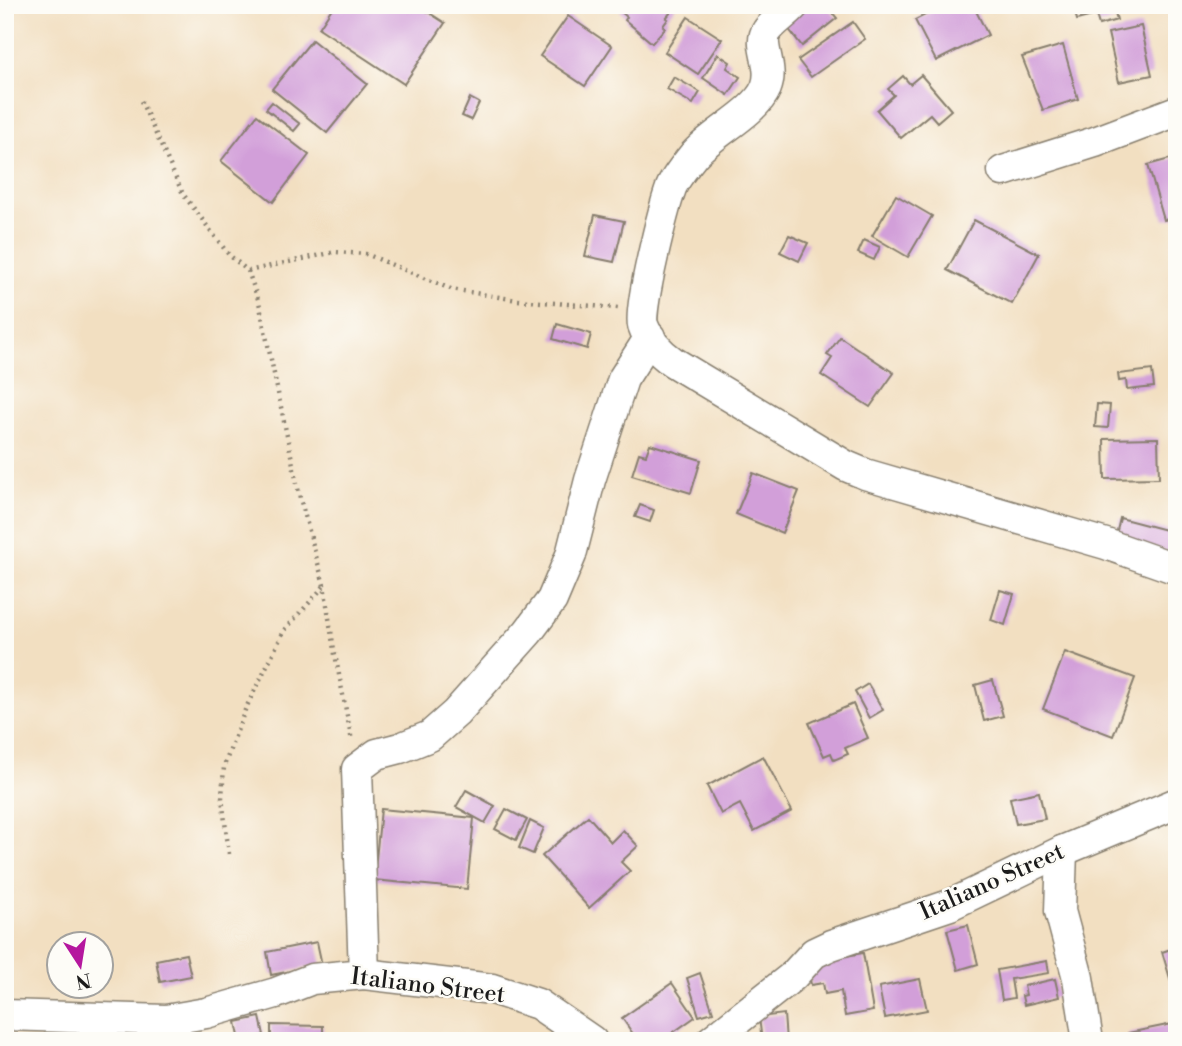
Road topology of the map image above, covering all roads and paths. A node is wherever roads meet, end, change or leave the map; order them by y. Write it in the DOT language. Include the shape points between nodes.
graph roads {
  1 [pos="794,5"];
  2 [pos="141,101"];
  3 [pos="1177,111"];
  4 [pos="1003,171"];
  5 [pos="248,271"];
  6 [pos="647,323"];
  7 [pos="1177,569"];
  8 [pos="324,585"];
  9 [pos="357,769"];
  10 [pos="1177,803"];
  11 [pos="1062,851"];
  12 [pos="229,854"];
  13 [pos="364,974"];
  14 [pos="5,1015"];
  15 [pos="83,1029"];
  16 [pos="592,1041"];
  17 [pos="711,1041"];
  18 [pos="1088,1041"];
  1 -- 6 [label="street" via="767,30 763,41 770,68 766,89 750,109 693,156 672,186 659,232"];
  2 -- 5 [label="path" via="183,194 229,254"];
  3 -- 4 [label="street"];
  5 -- 6 [label="path" via="335,252 366,254 451,289"];
  5 -- 8 [label="path" via="264,326 299,498"];
  6 -- 7 [label="street" via="655,347 663,355 846,466"];
  6 -- 9 [label="street" via="623,379 571,555 552,600 528,632 430,736 377,754"];
  8 -- 9 [label="path"];
  8 -- 12 [label="path" via="284,631 245,710 224,766 222,798"];
  9 -- 13 [label="street"];
  10 -- 11 [label="street, Italiano Street"];
  11 -- 17 [label="street, Italiano Street" via="950,905 814,953 793,976"];
  11 -- 18 [label="street" via="1060,911"];
  13 -- 15 [label="street, Italiano Street" via="312,979 206,1013"];
  13 -- 16 [label="street, Italiano Street" via="492,989 538,1004"];
  14 -- 15 [label="street, Italiano Street"];
}
